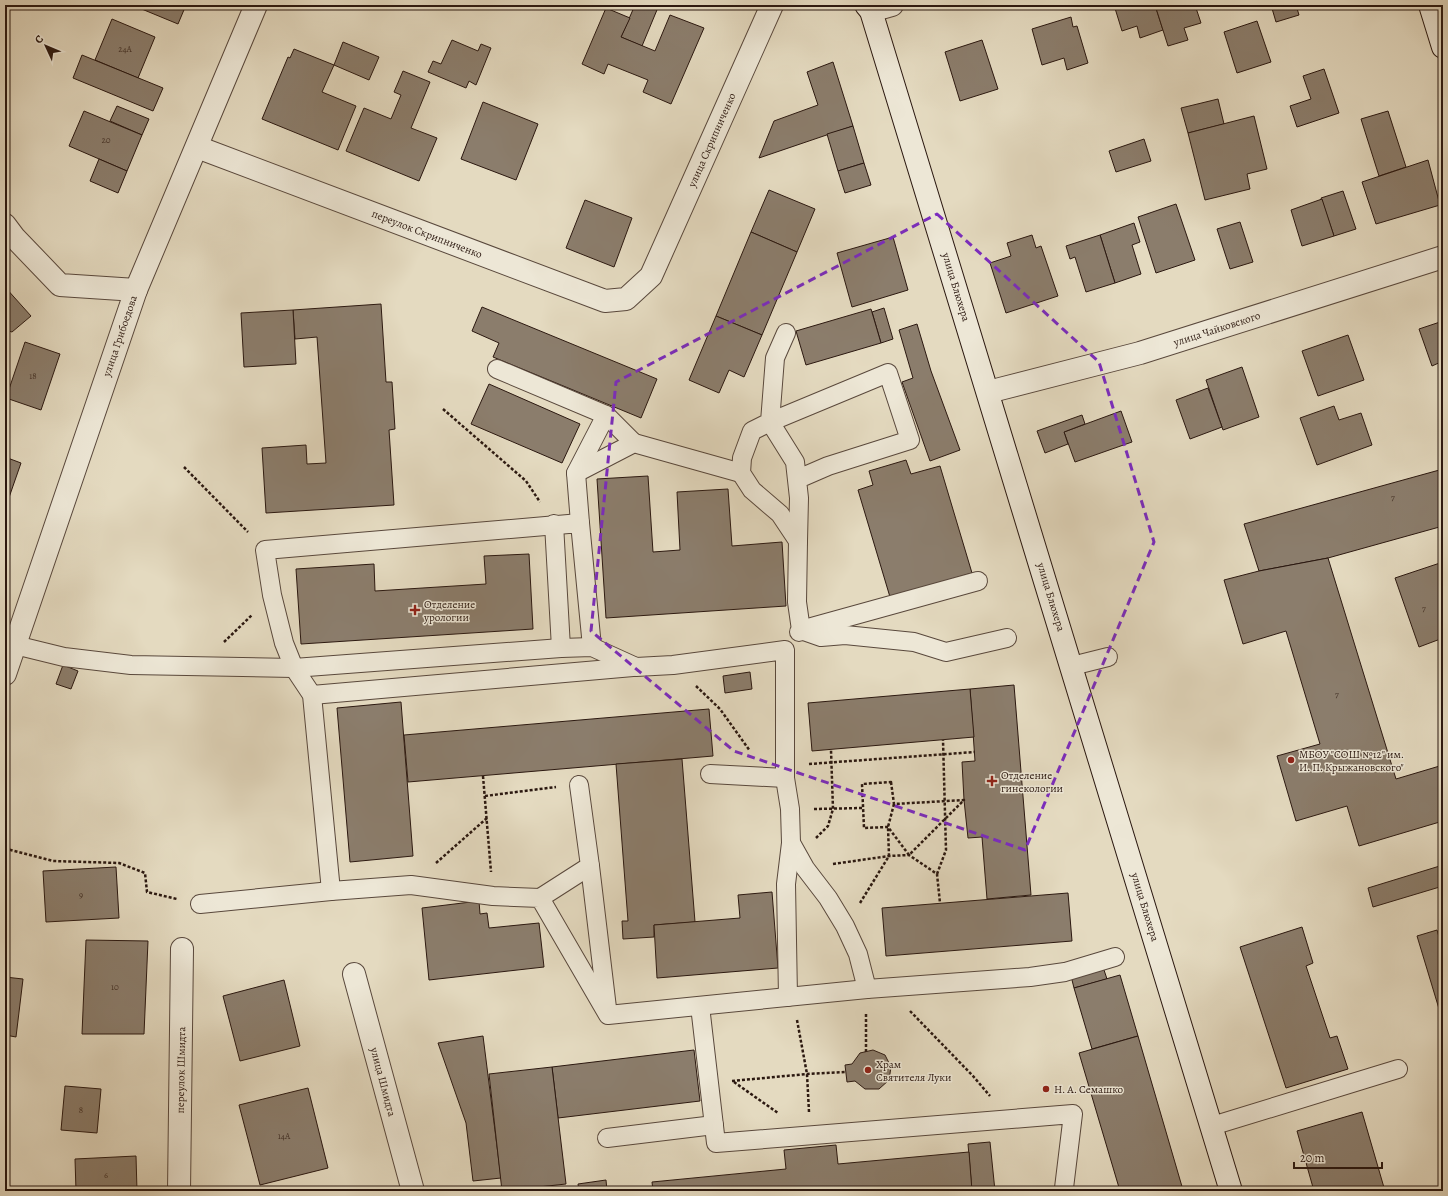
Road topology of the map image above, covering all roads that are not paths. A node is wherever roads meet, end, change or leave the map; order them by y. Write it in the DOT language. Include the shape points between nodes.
graph roads {
  1 [pos="256,5"];
  2 [pos="772,5"];
  3 [pos="892,5"];
  4 [pos="1430,5"];
  5 [pos="869,8"];
  6 [pos="1443,47"];
  7 [pos="197,147"];
  8 [pos="5,225"];
  9 [pos="1443,258"];
  10 [pos="651,276"];
  11 [pos="136,290"];
  12 [pos="786,333"];
  13 [pos="497,369"];
  14 [pos="988,392"];
  15 [pos="606,415"];
  16 [pos="770,422"];
  17 [pos="634,443"];
  18 [pos="741,472"];
  19 [pos="576,473"];
  20 [pos="798,479"];
  21 [pos="580,523"];
  22 [pos="554,524"];
  23 [pos="798,542"];
  24 [pos="978,581"];
  25 [pos="801,630"];
  26 [pos="1007,638"];
  27 [pos="15,645"];
  28 [pos="592,647"];
  29 [pos="561,648"];
  30 [pos="785,650"];
  31 [pos="1108,657"];
  32 [pos="1072,666"];
  33 [pos="636,667"];
  34 [pos="294,668"];
  35 [pos="5,674"];
  36 [pos="312,695"];
  37 [pos="710,774"];
  38 [pos="779,774"];
  39 [pos="579,785"];
  40 [pos="794,848"];
  41 [pos="590,866"];
  42 [pos="331,891"];
  43 [pos="540,898"];
  44 [pos="200,904"];
  45 [pos="182,949"];
  46 [pos="1115,957"];
  47 [pos="354,974"];
  48 [pos="866,989"];
  49 [pos="788,997"];
  50 [pos="700,1006"];
  51 [pos="608,1015"];
  52 [pos="1398,1069"];
  53 [pos="714,1125"];
  54 [pos="1212,1126"];
  55 [pos="607,1138"];
  56 [pos="179,1191"];
  57 [pos="413,1191"];
  58 [pos="1066,1191"];
  59 [pos="1231,1191"];
  1 -- 7 [label="street, улица Грибоедова"];
  2 -- 10 [label="street, улица Скрипниченко"];
  3 -- 5 [label="street"];
  4 -- 6 [label="street"];
  5 -- 14 [label="street, улица Блюхера"];
  7 -- 10 [label="street, переулок Скрипниченко" via="605,301 626,299"];
  7 -- 11 [label="street, улица Грибоедова"];
  8 -- 11 [label="street" via="60,285"];
  9 -- 14 [label="street, улица Чайковского" via="1140,353"];
  11 -- 27 [label="street, улица Грибоедова"];
  12 -- 16 [label="lane" via="775,358"];
  13 -- 15 [label="lane"];
  14 -- 32 [label="street, улица Блюхера"];
  15 -- 17 [label="lane"];
  15 -- 19 [label="lane"];
  16 -- 18 [label="lane" via="752,431 742,458"];
  16 -- 20 [label="lane" via="795,462"];
  16 -- 20 [label="lane" via="888,373 910,440 828,466"];
  17 -- 18 [label="lane"];
  17 -- 19 [label="lane"];
  18 -- 23 [label="lane" via="752,490 780,514"];
  19 -- 21 [label="lane"];
  20 -- 23 [label="lane"];
  21 -- 22 [label="lane"];
  21 -- 28 [label="lane"];
  22 -- 29 [label="lane"];
  22 -- 34 [label="lane" via="265,550 284,643"];
  23 -- 25 [label="lane" via="797,602"];
  24 -- 25 [label="lane"];
  25 -- 26 [label="lane" via="821,637 845,635 914,642 946,652"];
  25 -- 30 [label="lane"];
  27 -- 34 [label="lane" via="64,657 131,665"];
  27 -- 35 [label="street, улица Грибоедова"];
  28 -- 29 [label="lane"];
  28 -- 33 [label="lane"];
  29 -- 34 [label="lane"];
  30 -- 33 [label="lane" via="673,665"];
  30 -- 38 [label="lane"];
  31 -- 32 [label="lane"];
  32 -- 54 [label="street, улица Блюхера"];
  33 -- 36 [label="lane"];
  34 -- 36 [label="lane"];
  36 -- 42 [label="lane"];
  37 -- 38 [label="lane"];
  38 -- 40 [label="lane" via="790,810"];
  39 -- 41 [label="lane"];
  40 -- 48 [label="lane" via="845,926 858,954"];
  40 -- 49 [label="lane" via="786,884"];
  41 -- 43 [label="lane"];
  41 -- 51 [label="lane"];
  42 -- 43 [label="lane" via="411,885 492,896"];
  42 -- 44 [label="lane"];
  43 -- 51 [label="lane"];
  45 -- 56 [label="street, переулок Шмидта"];
  46 -- 48 [label="lane" via="1065,972 1030,977"];
  47 -- 57 [label="street, улица Шмидта"];
  48 -- 49 [label="lane"];
  49 -- 50 [label="lane"];
  50 -- 51 [label="lane"];
  50 -- 53 [label="lane"];
  52 -- 54 [label="lane"];
  53 -- 55 [label="lane"];
  53 -- 58 [label="lane" via="716,1143 1073,1114 1064,1188"];
  54 -- 59 [label="street, улица Блюхера"];
}
